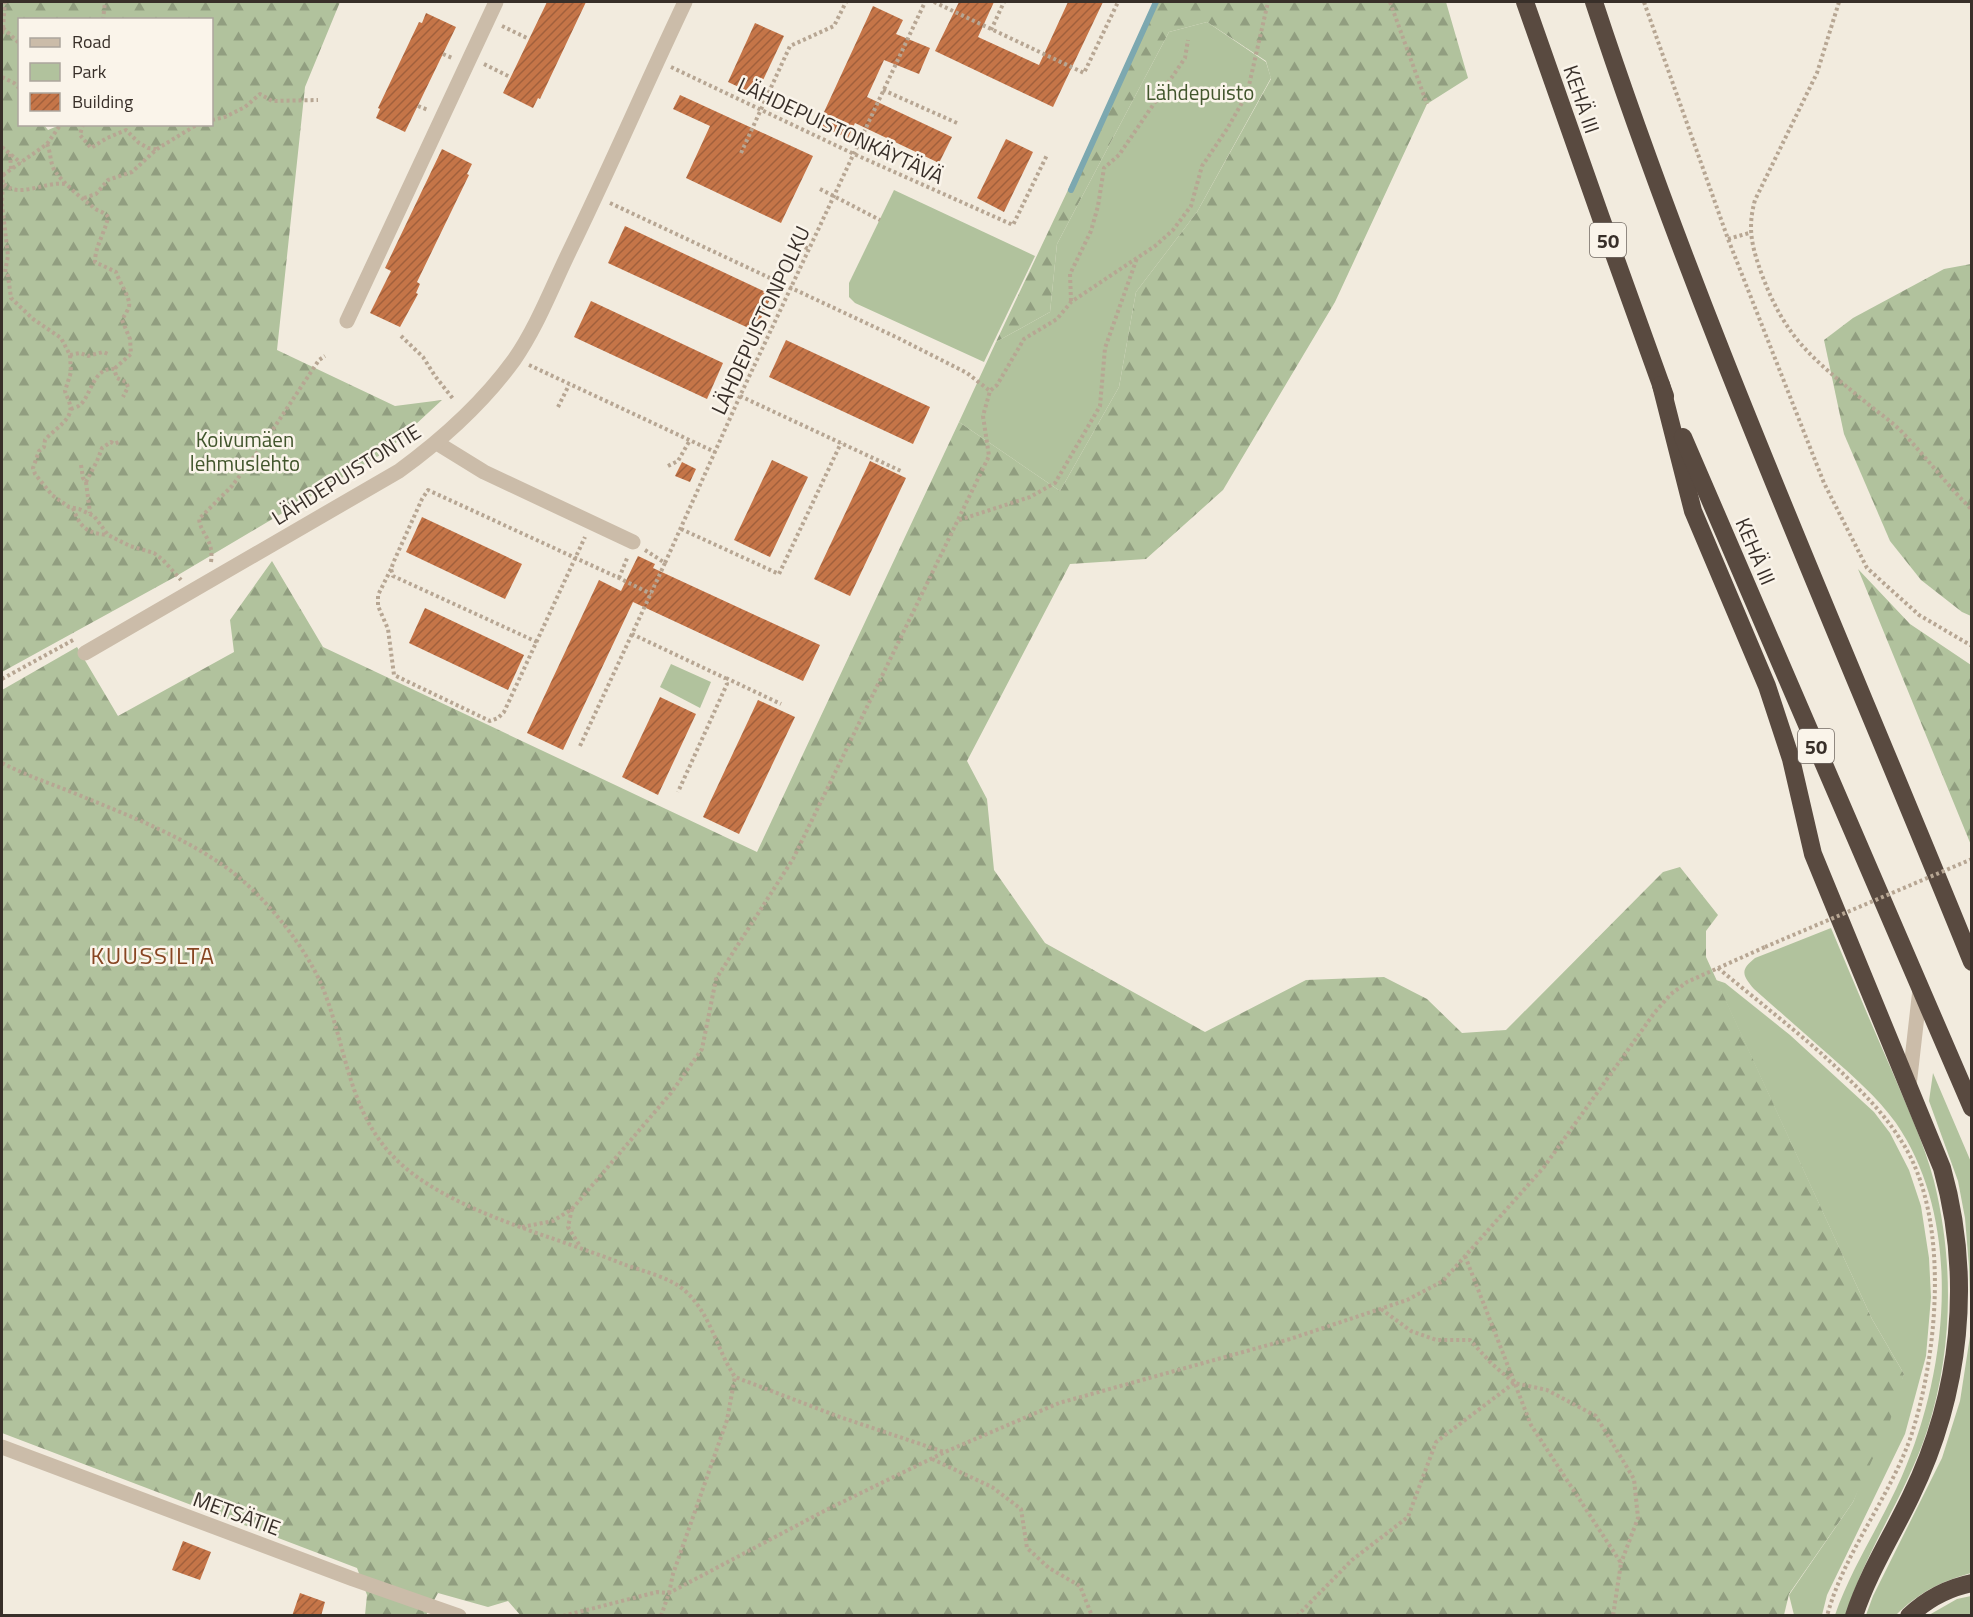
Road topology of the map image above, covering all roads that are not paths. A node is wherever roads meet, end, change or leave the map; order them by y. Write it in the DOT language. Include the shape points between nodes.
graph roads {
  1 [pos="496,2"];
  2 [pos="685,2"];
  3 [pos="1525,2"];
  4 [pos="1594,2"];
  5 [pos="346,321"];
  6 [pos="1661,385"];
  7 [pos="437,443"];
  8 [pos="633,543"];
  9 [pos="85,653"];
  10 [pos="1971,962"];
  11 [pos="1920,989"];
  12 [pos="1909,1086"];
  13 [pos="1971,1108"];
  14 [pos="2,1447"];
  15 [pos="1971,1583"];
  16 [pos="459,1616"];
  17 [pos="1854,1616"];
  18 [pos="1909,1616"];
  1 -- 5 [label="street"];
  2 -- 7 [label="street, LÄHDEPUISTONTIE" via="531,331 480,401"];
  3 -- 6 [label="highway, KEHÄ III / 50"];
  4 -- 10 [label="highway, KEHÄ III" via="1711,327"];
  6 -- 11 [label="highway, KEHÄ III / 50"];
  6 -- 12 [label="highway" via="1693,511 1767,686 1791,759 1813,854"];
  7 -- 8 [label="street" via="484,472"];
  7 -- 9 [label="street, LÄHDEPUISTONTIE" via="399,471"];
  11 -- 12 [label="street"];
  11 -- 13 [label="highway, KEHÄ III / 50"];
  12 -- 17 [label="highway" via="1951,1200 1960,1273 1958,1341 1936,1437"];
  14 -- 16 [label="street, METSÄTIE"];
  15 -- 18 [label="highway" via="1930,1599"];
}
